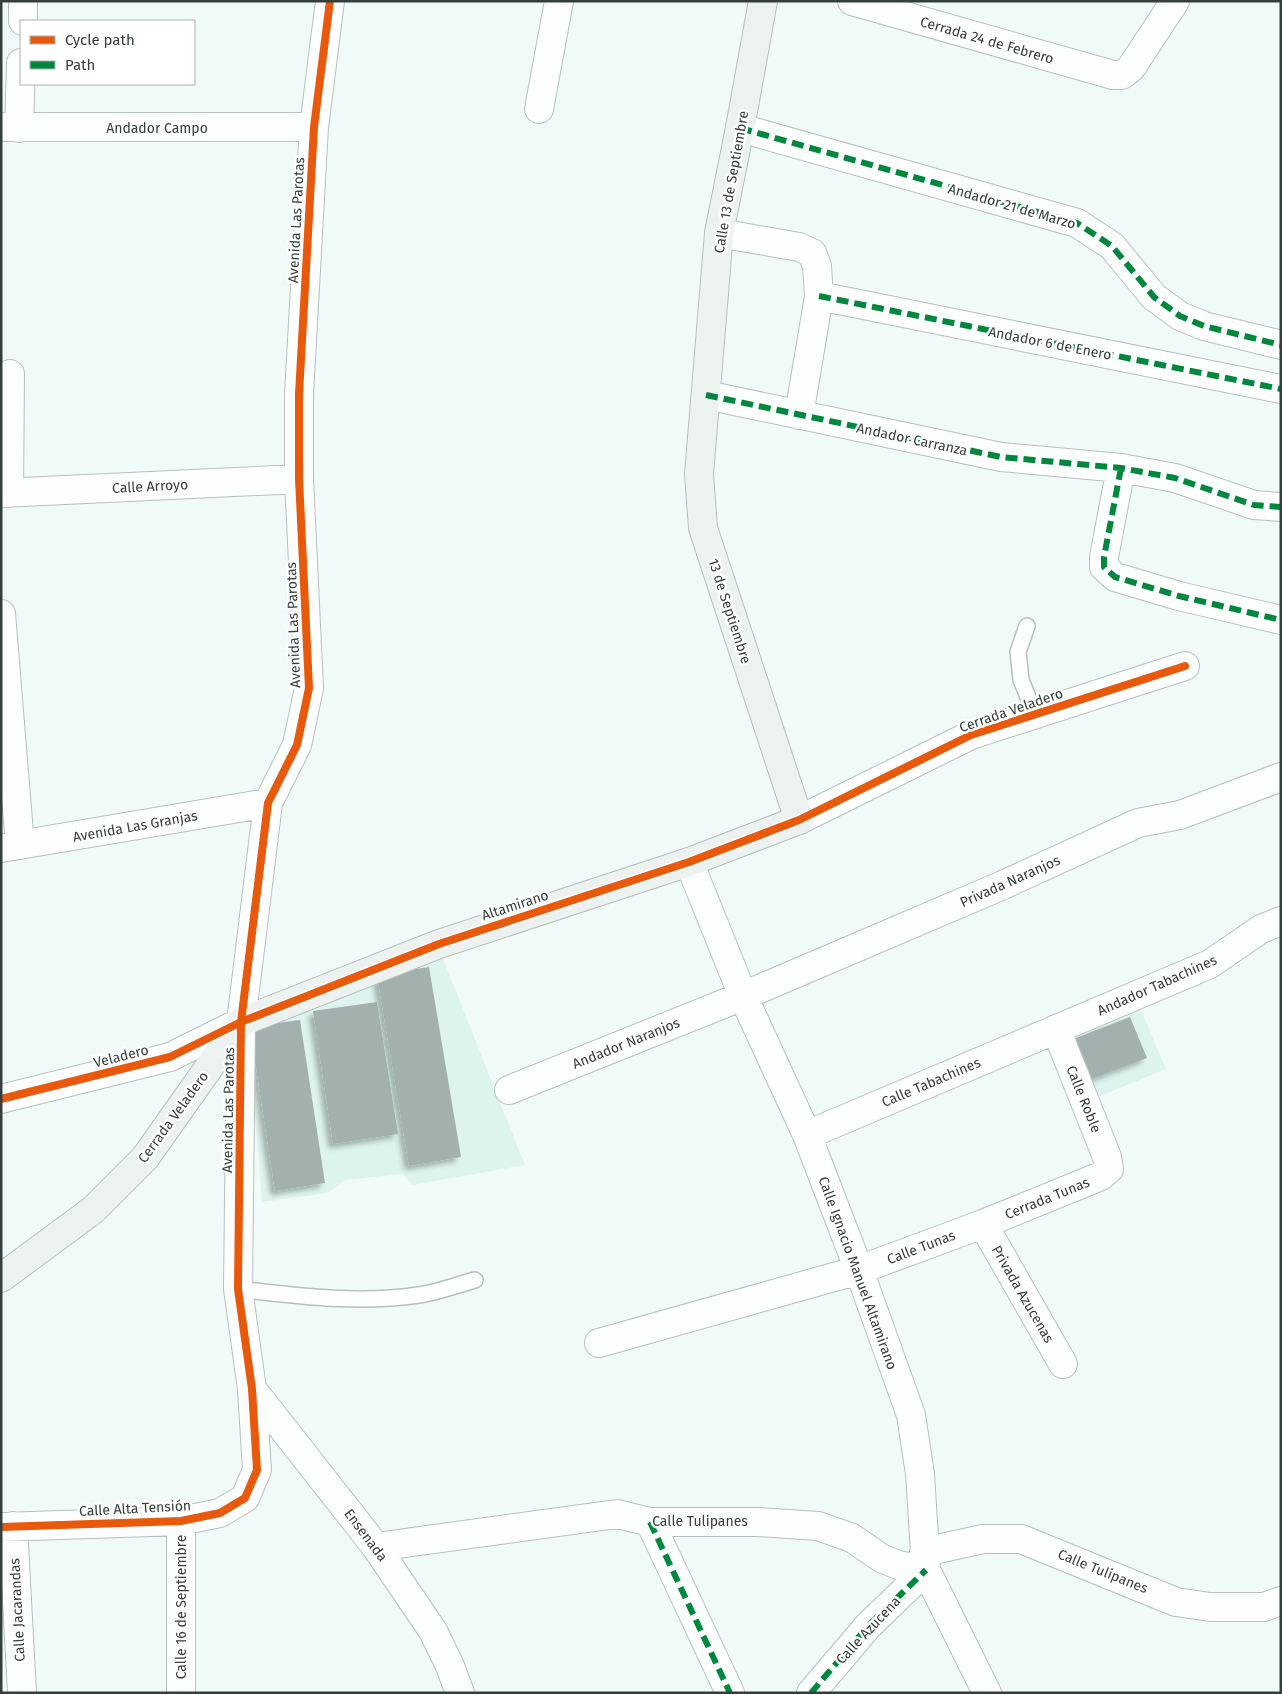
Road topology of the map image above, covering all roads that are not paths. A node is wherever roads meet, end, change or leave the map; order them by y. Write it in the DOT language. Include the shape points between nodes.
graph roads {
  1 [pos="23,1"];
  2 [pos="330,1"];
  3 [pos="559,1"];
  4 [pos="763,1"];
  5 [pos="852,1"];
  6 [pos="1175,1"];
  7 [pos="23,20"];
  8 [pos="20,69"];
  9 [pos="539,110"];
  10 [pos="314,127"];
  11 [pos="10,128"];
  12 [pos="740,128"];
  13 [pos="719,233"];
  14 [pos="819,296"];
  15 [pos="1281,344"];
  16 [pos="10,374"];
  17 [pos="1281,389"];
  18 [pos="706,395"];
  19 [pos="799,415"];
  20 [pos="1121,468"];
  21 [pos="299,473"];
  22 [pos="5,493"];
  23 [pos="1281,507"];
  24 [pos="1,614"];
  25 [pos="1281,620"];
  26 [pos="1027,626"];
  27 [pos="1185,666"];
  28 [pos="1035,714"];
  29 [pos="1281,778"];
  30 [pos="268,803"];
  31 [pos="799,820"];
  32 [pos="11,847"];
  33 [pos="689,862"];
  34 [pos="1281,921"];
  35 [pos="743,996"];
  36 [pos="241,1022"];
  37 [pos="1056,1029"];
  38 [pos="509,1090"];
  39 [pos="1,1099"];
  40 [pos="807,1135"];
  41 [pos="1109,1170"];
  42 [pos="983,1224"];
  43 [pos="859,1270"];
  44 [pos="1,1278"];
  45 [pos="475,1280"];
  46 [pos="238,1289"];
  47 [pos="599,1344"];
  48 [pos="1062,1364"];
  49 [pos="252,1389"];
  50 [pos="181,1521"];
  51 [pos="650,1522"];
  52 [pos="7,1526"];
  53 [pos="376,1547"];
  54 [pos="925,1561"];
  55 [pos="1281,1601"];
  56 [pos="11,1660"];
  57 [pos="22,1693"];
  58 [pos="181,1693"];
  59 [pos="460,1693"];
  60 [pos="730,1693"];
  61 [pos="812,1693"];
  62 [pos="987,1693"];
  1 -- 7 [label="street"];
  2 -- 10 [label="street, Avenida Las Parotas"];
  3 -- 9 [label="street"];
  4 -- 12 [label="street, Calle 13 de Septiembre"];
  5 -- 6 [label="street, Cerrada 24 de Febrero" via="1112,75 1122,75 1131,68"];
  8 -- 11 [label="street"];
  10 -- 11 [label="street, Andador Campo"];
  10 -- 21 [label="street, Avenida Las Parotas" via="299,394"];
  12 -- 13 [label="street, Calle 13 de Septiembre"];
  12 -- 15 [label="street, Andador 21 de Marzo" via="1077,223 1112,246 1154,297 1180,316 1204,326"];
  13 -- 14 [label="street" via="799,247 812,253"];
  13 -- 18 [label="street, Calle 13 de Septiembre"];
  14 -- 17 [label="street, Andador 6 de Enero"];
  14 -- 19 [label="street"];
  16 -- 22 [label="street"];
  18 -- 19 [label="street, Andador Carranza"];
  18 -- 31 [label="street, 13 de Septiembre" via="699,474 703,528"];
  19 -- 20 [label="street, Andador Carranza" via="1001,458"];
  20 -- 23 [label="street, Andador Carranza" via="1175,478 1254,505"];
  20 -- 25 [label="street" via="1104,567 1115,577"];
  21 -- 22 [label="street, Calle Arroyo"];
  21 -- 30 [label="street, Avenida Las Parotas" via="309,688 297,745"];
  24 -- 32 [label="street"];
  26 -- 28 [label="lane" via="1018,652 1021,680"];
  27 -- 28 [label="street, Cerrada Veladero"];
  28 -- 31 [label="street, Cerrada Veladero" via="971,735"];
  29 -- 35 [label="street, Privada Naranjos" via="1180,815 1138,823 1003,885"];
  30 -- 32 [label="street, Avenida Las Granjas"];
  30 -- 36 [label="street, Avenida Las Parotas"];
  31 -- 33 [label="street, Altamirano"];
  33 -- 35 [label="street, Calle Ignacio Manuel Altamirano"];
  33 -- 36 [label="street, Altamirano" via="439,944"];
  34 -- 37 [label="street, Andador Tabachines" via="1261,929 1210,964"];
  35 -- 38 [label="street, Andador Naranjos"];
  35 -- 40 [label="street, Calle Ignacio Manuel Altamirano"];
  36 -- 39 [label="street, Veladero" via="170,1057"];
  36 -- 44 [label="street, Cerrada Veladero" via="145,1158 93,1210"];
  36 -- 46 [label="street, Avenida Las Parotas"];
  37 -- 40 [label="street, Calle Tabachines"];
  37 -- 41 [label="street, Calle Roble" via="1107,1157"];
  40 -- 43 [label="street, Calle Ignacio Manuel Altamirano"];
  41 -- 42 [label="street, Cerrada Tunas"];
  42 -- 43 [label="street, Calle Tunas"];
  42 -- 48 [label="street, Privada Azucenas"];
  43 -- 47 [label="street"];
  43 -- 54 [label="street, Calle Ignacio Manuel Altamirano" via="911,1415 920,1474"];
  45 -- 46 [label="lane" via="420,1294 372,1299 322,1299"];
  46 -- 49 [label="street, Avenida Las Parotas"];
  49 -- 50 [label="street, Calle Alta Tensión" via="257,1470 245,1498 220,1513"];
  49 -- 53 [label="street, Ensenada"];
  50 -- 52 [label="street, Calle Alta Tensión"];
  50 -- 58 [label="street, Calle 16 de Septiembre"];
  51 -- 53 [label="street, Calle Tulipanes" via="616,1514"];
  51 -- 54 [label="street, Calle Tulipanes" via="757,1522 818,1526 852,1538 881,1558 898,1565"];
  51 -- 60 [label="street"];
  52 -- 56 [label="street, Calle Jacarandas"];
  53 -- 59 [label="street, Ensenada" via="433,1631"];
  54 -- 55 [label="street, Calle Tulipanes" via="983,1539 1021,1539 1176,1602 1219,1607 1264,1607"];
  54 -- 61 [label="street, Calle Azucena"];
  54 -- 62 [label="street, Calle Ignacio Manuel Altamirano"];
  56 -- 57 [label="street, Calle Jacarandas"];
}
